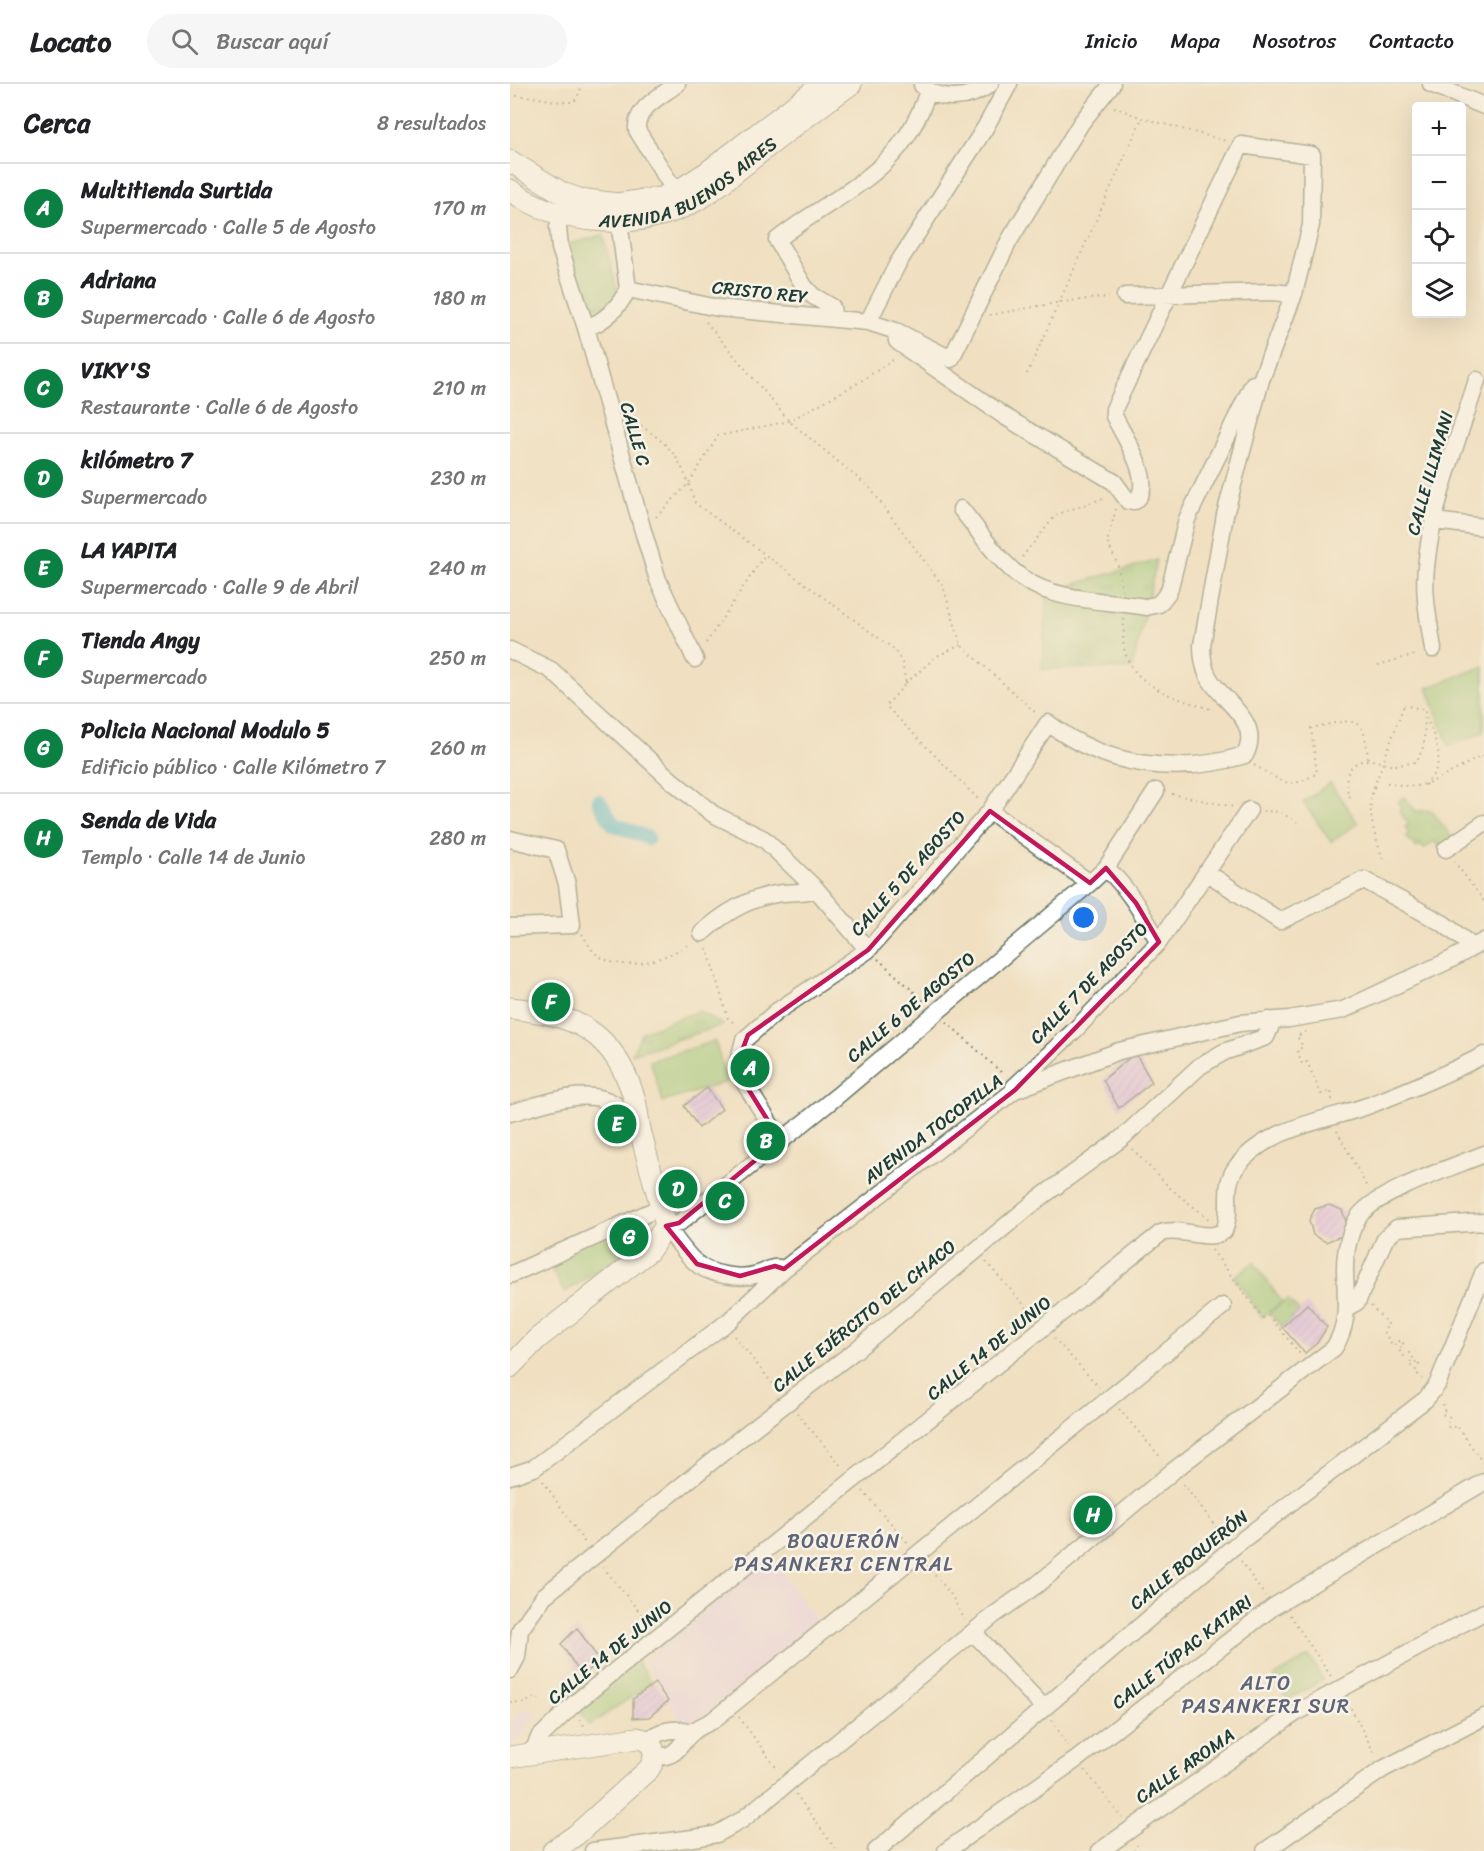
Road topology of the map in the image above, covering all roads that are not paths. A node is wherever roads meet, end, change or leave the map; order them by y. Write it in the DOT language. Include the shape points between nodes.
graph roads {
  1 [pos="677,84"];
  2 [pos="823,84"];
  3 [pos="851,84"];
  4 [pos="990,84"];
  5 [pos="1009,84"];
  6 [pos="1112,84"];
  7 [pos="1431,84"];
  8 [pos="925,87"];
  9 [pos="1484,105"];
  10 [pos="510,161"];
  11 [pos="510,190"];
  12 [pos="680,200"];
  13 [pos="596,211"];
  14 [pos="562,213"];
  15 [pos="619,221"];
  16 [pos="628,289"];
  17 [pos="1169,293"];
  18 [pos="1294,294"];
  19 [pos="1125,296"];
  20 [pos="834,319"];
  21 [pos="868,322"];
  22 [pos="586,328"];
  23 [pos="896,331"];
  24 [pos="1261,380"];
  25 [pos="1477,380"];
  26 [pos="961,509"];
  27 [pos="1434,521"];
  28 [pos="1484,527"];
  29 [pos="1433,649"];
  30 [pos="510,650"];
  31 [pos="695,659"];
  32 [pos="1156,791"];
  33 [pos="1249,810"];
  34 [pos="990,811"];
  35 [pos="1484,823"];
  36 [pos="510,839"];
  37 [pos="1446,849"];
  38 [pos="1106,868"];
  39 [pos="1206,872"];
  40 [pos="1090,884"];
  41 [pos="816,889"];
  42 [pos="510,927"];
  43 [pos="702,933"];
  44 [pos="1159,942"];
  45 [pos="1478,944"];
  46 [pos="868,950"];
  47 [pos="510,1008"];
  48 [pos="1269,1020"];
  49 [pos="1484,1055"];
  50 [pos="1015,1090"];
  51 [pos="510,1113"];
  52 [pos="642,1137"];
  53 [pos="780,1140"];
  54 [pos="1484,1154"];
  55 [pos="663,1216"];
  56 [pos="1484,1222"];
  57 [pos="784,1269"];
  58 [pos="1484,1271"];
  59 [pos="510,1275"];
  60 [pos="1354,1301"];
  61 [pos="1223,1306"];
  62 [pos="510,1367"];
  63 [pos="510,1476"];
  64 [pos="1484,1482"];
  65 [pos="1484,1612"];
  66 [pos="973,1632"];
  67 [pos="510,1670"];
  68 [pos="1044,1708"];
  69 [pos="1484,1718"];
  70 [pos="692,1732"];
  71 [pos="651,1749"];
  72 [pos="532,1753"];
  73 [pos="510,1756"];
  74 [pos="553,1851"];
  75 [pos="593,1851"];
  76 [pos="876,1851"];
  77 [pos="946,1851"];
  78 [pos="1100,1851"];
  79 [pos="1265,1851"];
  1 -- 12 [label="street" via="636,119 637,130"];
  2 -- 12 [label="main road, AVENIDA BUENOS AIRES"];
  3 -- 12 [label="main road, AVENIDA BUENOS AIRES" via="698,200"];
  4 -- 8 [label="street" via="964,96 946,96"];
  5 -- 21 [label="street" via="898,263"];
  6 -- 23 [label="street, CRISTO REY" via="1097,101 1010,241 951,359"];
  7 -- 9 [label="street"];
  8 -- 20 [label="street" via="904,144 891,158 777,240 804,286 832,307"];
  10 -- 13 [label="main road, AVENIDA BUENOS AIRES"];
  11 -- 14 [label="main road, AVENIDA BUENOS AIRES" via="527,202"];
  12 -- 13 [label="main road, AVENIDA BUENOS AIRES" via="617,204"];
  12 -- 15 [label="main road, AVENIDA BUENOS AIRES" via="660,214"];
  13 -- 14 [label="main road, AVENIDA BUENOS AIRES"];
  13 -- 15 [label="main road, AVENIDA BUENOS AIRES"];
  14 -- 22 [label="street, CALLE C" via="558,227 560,248"];
  15 -- 16 [label="street"];
  16 -- 20 [label="street, CRISTO REY" via="690,304"];
  16 -- 22 [label="street" via="611,314"];
  17 -- 18 [label="street"];
  17 -- 18 [label="street" via="1241,145 1312,155 1311,225"];
  17 -- 19 [label="street"];
  17 -- 23 [label="street" via="1114,409 1140,468 1141,494 1135,501 1128,501 1114,482 1004,416 909,350 897,341"];
  18 -- 24 [label="street"];
  20 -- 21 [label="street, CRISTO REY"];
  21 -- 23 [label="street, CRISTO REY"];
  22 -- 31 [label="street, CALLE C" via="658,580"];
  24 -- 26 [label="street" via="1251,386 1187,519 1167,596 1153,606 1037,587 1001,560"];
  24 -- 34 [label="street, CALLE 5 DE AGOSTO" via="1225,515 1202,645 1209,678 1245,720 1250,740 1245,755 1197,765 1160,767 1132,763 1101,752 1054,728"];
  25 -- 27 [label="street, CALLE ILLIMANI"];
  27 -- 28 [label="street"];
  27 -- 29 [label="street, CALLE ILLIMANI" via="1426,586"];
  30 -- 41 [label="street" via="551,670 671,780 713,814 764,839"];
  32 -- 38 [label="street, CALLE 6 DE AGOSTO"];
  33 -- 39 [label="street, CALLE 7 DE AGOSTO"];
  34 -- 40 [label="street"];
  34 -- 46 [label="street, CALLE 5 DE AGOSTO"];
  35 -- 37 [label="street"];
  36 -- 42 [label="street" via="556,850 567,884 572,925"];
  38 -- 40 [label="street, CALLE 6 DE AGOSTO"];
  38 -- 44 [label="street" via="1136,903"];
  39 -- 44 [label="street, CALLE 7 DE AGOSTO"];
  39 -- 45 [label="street" via="1280,921 1364,880"];
  40 -- 53 [label="street, CALLE 6 DE AGOSTO"];
  41 -- 43 [label="street" via="780,893 742,905"];
  41 -- 46 [label="street"];
  44 -- 50 [label="street, CALLE 7 DE AGOSTO"];
  45 -- 48 [label="street, AVENIDA TOCOPILLA" via="1343,1010"];
  46 -- 53 [label="street, CALLE 5 DE AGOSTO" via="776,1012 748,1035 741,1047 742,1079"];
  47 -- 52 [label="main road" via="568,1018 592,1030 607,1044 628,1081"];
  48 -- 50 [label="street, AVENIDA TOCOPILLA" via="1119,1051"];
  48 -- 67 [label="street, CALLE EJÉRCITO DEL CHACO" via="1266,1037 1224,1052 1200,1066 1122,1138 1037,1200 856,1350 544,1596 520,1630 517,1657"];
  49 -- 72 [label="street, CALLE 14 DE JUNIO" via="1378,1102 1327,1110 1264,1144 1236,1169 1228,1185 1224,1231 1217,1236 1176,1230 1161,1233 575,1703 539,1738"];
  50 -- 57 [label="street, AVENIDA TOCOPILLA"];
  51 -- 52 [label="street" via="589,1096 621,1108"];
  52 -- 55 [label="main road"];
  53 -- 55 [label="street, CALLE 6 DE AGOSTO" via="679,1223"];
  54 -- 60 [label="street" via="1375,1202 1360,1215 1345,1266"];
  55 -- 57 [label="street" via="697,1264 711,1271 740,1276 756,1275 773,1267"];
  55 -- 59 [label="street, CALLE 6 DE AGOSTO"];
  55 -- 62 [label="main road" via="649,1251 537,1339"];
  56 -- 60 [label="street" via="1397,1228 1385,1239"];
  57 -- 63 [label="street, AVENIDA TOCOPILLA" via="729,1321 534,1468"];
  58 -- 68 [label="street, CALLE BOQUERÓN" via="1437,1385 1426,1399 1233,1548"];
  60 -- 66 [label="street" via="1338,1342 1310,1368 1173,1471 1038,1584"];
  61 -- 70 [label="street" via="712,1721"];
  64 -- 77 [label="street, CALLE TÚPAC KATARI" via="1273,1607 1077,1759"];
  65 -- 78 [label="street, CALLE AROMA" via="1294,1714"];
  66 -- 68 [label="street"];
  66 -- 75 [label="street" via="742,1820 701,1837"];
  68 -- 76 [label="street, CALLE BOQUERÓN"];
  69 -- 79 [label="street" via="1383,1769"];
  70 -- 71 [label="street" via="656,1734"];
  70 -- 71 [label="street" via="679,1750 666,1756"];
  71 -- 72 [label="main road" via="637,1738"];
  71 -- 74 [label="main road" via="649,1769"];
  72 -- 73 [label="main road"];
}
